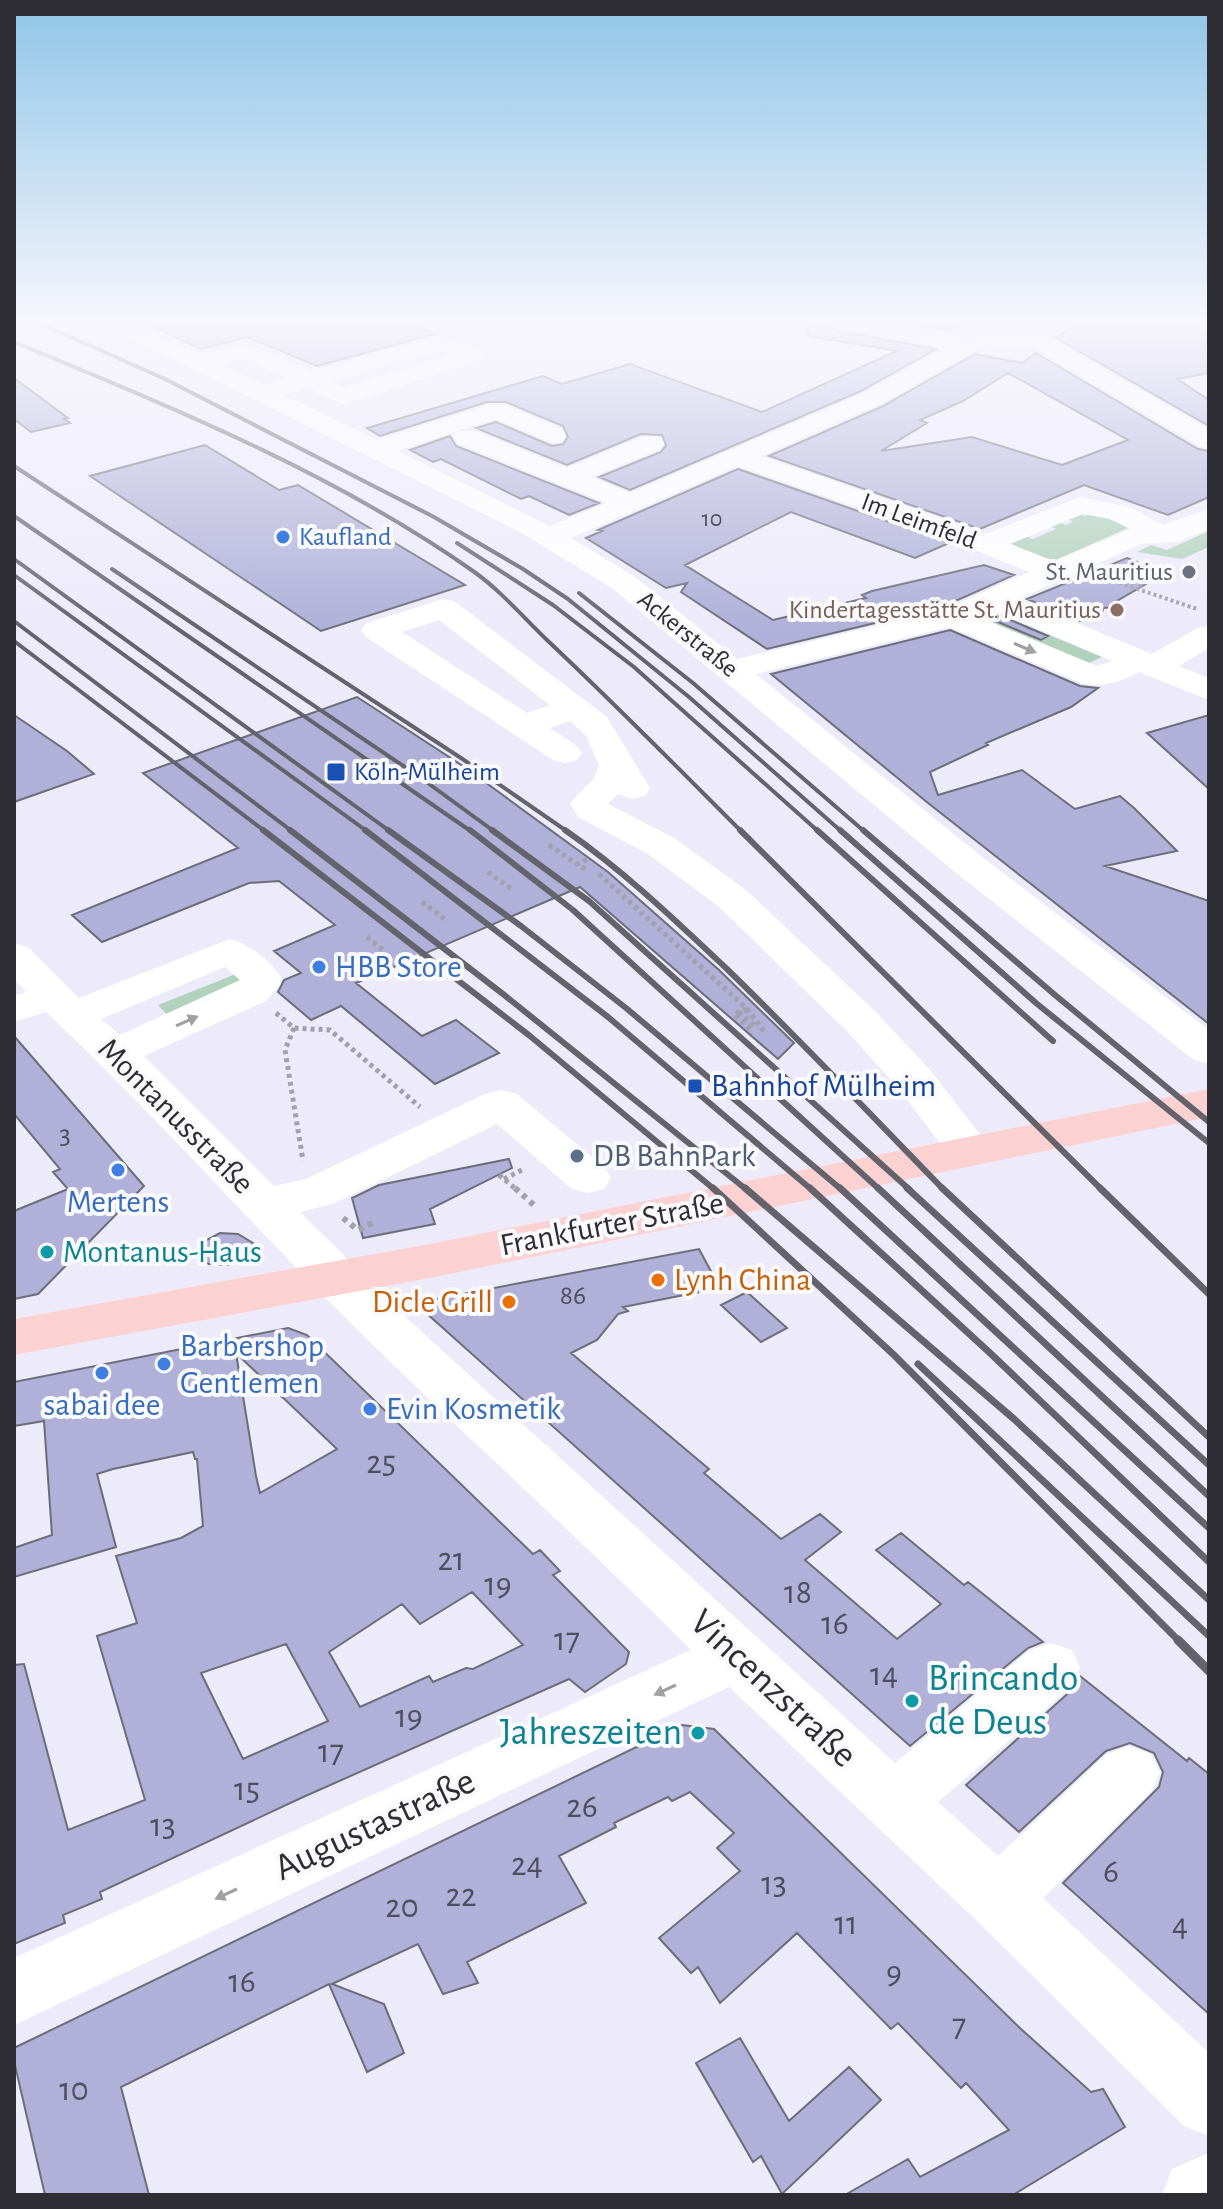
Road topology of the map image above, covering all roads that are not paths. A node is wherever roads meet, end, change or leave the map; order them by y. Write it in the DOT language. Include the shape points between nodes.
graph roads {
  1 [pos="323,423"];
  2 [pos="456,423"];
  3 [pos="526,423"];
  4 [pos="815,423"];
  5 [pos="1182,423"];
  6 [pos="553,435"];
  7 [pos="466,437"];
  8 [pos="1209,440"];
  9 [pos="651,443"];
  10 [pos="376,449"];
  11 [pos="737,457"];
  12 [pos="568,477"];
  13 [pos="945,497"];
  14 [pos="631,503"];
  15 [pos="907,515"];
  16 [pos="1209,518"];
  17 [pos="1154,533"];
  18 [pos="549,536"];
  19 [pos="985,544"];
  20 [pos="1062,568"];
  21 [pos="993,599"];
  22 [pos="953,617"];
  23 [pos="1209,635"];
  24 [pos="1146,663"];
  25 [pos="732,670"];
  26 [pos="1209,690"];
  27 [pos="574,708"];
  28 [pos="523,726"];
  29 [pos="565,753"];
  30 [pos="616,765"];
  31 [pos="630,829"];
  32 [pos="14,955"];
  33 [pos="63,1006"];
  34 [pos="14,1010"];
  35 [pos="1209,1051"];
  36 [pos="116,1053"];
  37 [pos="1209,1103"];
  38 [pos="969,1151"];
  39 [pos="588,1178"];
  40 [pos="265,1204"];
  41 [pos="337,1278"];
  42 [pos="14,1337"];
  43 [pos="736,1657"];
  44 [pos="1051,1668"];
  45 [pos="1129,1773"];
  46 [pos="894,1802"];
  47 [pos="998,1898"];
  48 [pos="14,1992"];
  49 [pos="1209,2101"];
  50 [pos="1209,2189"];
  51 [pos="1198,2195"];
  1 -- 10 [label="street, Ackerstraße"];
  2 -- 10 [label="street"];
  3 -- 6 [label="street"];
  4 -- 11 [label="street"];
  5 -- 8 [label="street"];
  7 -- 12 [label="street"];
  9 -- 12 [label="street"];
  10 -- 18 [label="street, Ackerstraße"];
  11 -- 14 [label="street"];
  11 -- 15 [label="street, Im Leimfeld"];
  12 -- 14 [label="street"];
  13 -- 15 [label="street"];
  14 -- 18 [label="street"];
  15 -- 19 [label="street, Im Leimfeld"];
  16 -- 17 [label="street" via="1177,533"];
  17 -- 19 [label="street" via="1096,506 1080,505"];
  17 -- 20 [label="street"];
  18 -- 25 [label="street, Ackerstraße" via="656,605"];
  19 -- 20 [label="street, Im Leimfeld"];
  20 -- 21 [label="street"];
  21 -- 22 [label="street"];
  21 -- 24 [label="street"];
  22 -- 24 [label="street, one-way" via="1093,676"];
  22 -- 25 [label="street"];
  23 -- 24 [label="street"];
  24 -- 26 [label="street"];
  25 -- 35 [label="street, Ackerstraße" via="968,864"];
  27 -- 28 [label="street"];
  27 -- 28 [label="street" via="443,608 377,630"];
  27 -- 30 [label="street" via="603,735"];
  28 -- 29 [label="street"];
  30 -- 31 [label="street" via="632,788"];
  30 -- 31 [label="street" via="610,782 588,803"];
  31 -- 38 [label="street" via="732,898 788,948 915,1080"];
  32 -- 33 [label="street, Montanusstraße"];
  33 -- 34 [label="street"];
  33 -- 36 [label="street, Montanusstraße"];
  36 -- 33 [label="street, one-way" via="251,992 261,977 230,951"];
  36 -- 40 [label="street, Montanusstraße"];
  37 -- 38 [label="main road, Frankfurter Straße"];
  38 -- 41 [label="main road, Frankfurter Straße"];
  39 -- 40 [label="street" via="501,1104 319,1192"];
  40 -- 41 [label="street, Montanusstraße"];
  41 -- 42 [label="main road, Frankfurter Straße"];
  41 -- 43 [label="street, Vincenzstraße"];
  43 -- 46 [label="street, Vincenzstraße"];
  43 -- 48 [label="street, Augustastraße, one-way"];
  44 -- 46 [label="street"];
  45 -- 47 [label="street"];
  46 -- 47 [label="street, Vincenzstraße"];
  47 -- 49 [label="street, Vincenzstraße"];
  50 -- 51 [label="street"];
}
